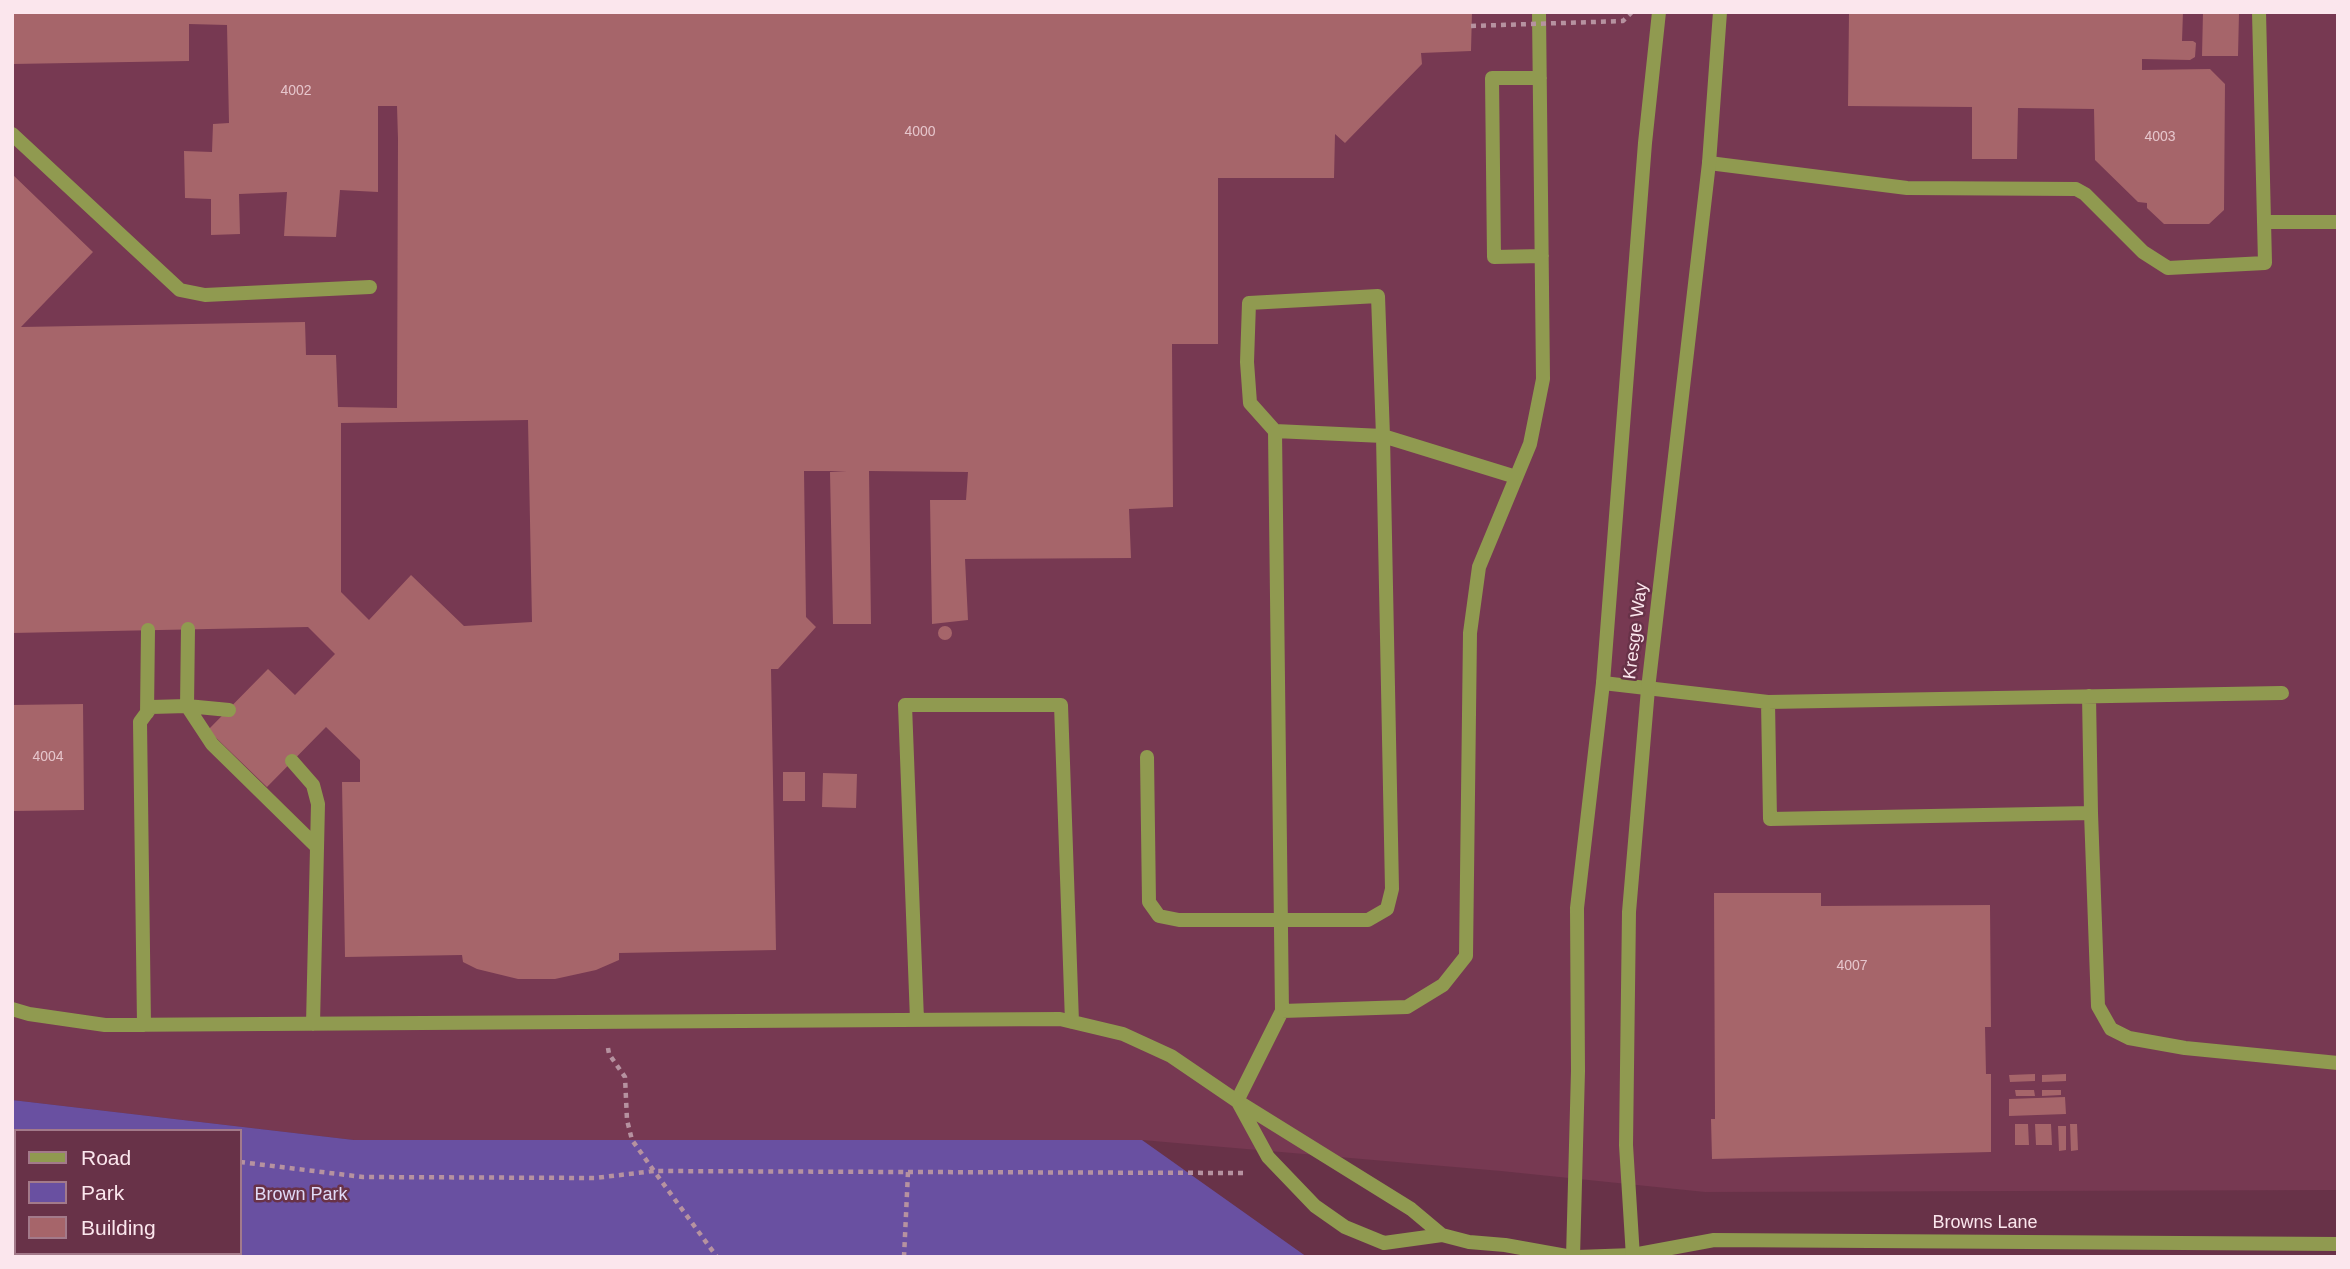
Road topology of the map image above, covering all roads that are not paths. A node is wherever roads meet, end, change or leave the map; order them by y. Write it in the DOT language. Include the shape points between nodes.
graph roads {
  1 [pos="1554,12"];
  2 [pos="1659,12"];
  3 [pos="1720,12"];
  4 [pos="2259,12"];
  5 [pos="1539,15"];
  6 [pos="1540,78"];
  7 [pos="12,134"];
  8 [pos="1709,163"];
  9 [pos="2265,222"];
  10 [pos="2338,222"];
  11 [pos="1542,256"];
  12 [pos="370,287"];
  13 [pos="1275,431"];
  14 [pos="1383,436"];
  15 [pos="1516,477"];
  16 [pos="188,629"];
  17 [pos="148,630"];
  18 [pos="1603,683"];
  19 [pos="1648,689"];
  20 [pos="2282,693"];
  21 [pos="2089,696"];
  22 [pos="1768,702"];
  23 [pos="187,706"];
  24 [pos="229,710"];
  25 [pos="147,713"];
  26 [pos="1147,757"];
  27 [pos="292,761"];
  28 [pos="2091,813"];
  29 [pos="317,847"];
  30 [pos="1279,920"];
  31 [pos="12,1009"];
  32 [pos="1282,1011"];
  33 [pos="917,1020"];
  34 [pos="1072,1022"];
  35 [pos="313,1024"];
  36 [pos="144,1025"];
  37 [pos="2338,1063"];
  38 [pos="1237,1101"];
  39 [pos="1442,1235"];
  40 [pos="2338,1244"];
  41 [pos="2310,1250"];
  42 [pos="1633,1256"];
  43 [pos="1574,1257"];
  1 -- 5 [label="street"];
  2 -- 18 [label="street, Kresge Way"];
  3 -- 8 [label="street, Kresge Way"];
  4 -- 9 [label="street"];
  5 -- 6 [label="street"];
  6 -- 11 [label="street"];
  6 -- 11 [label="street" via="1492,78 1494,257"];
  7 -- 12 [label="street" via="180,290 205,295"];
  8 -- 9 [label="street" via="1907,188 2076,188 2143,252 2168,268 2265,263"];
  8 -- 19 [label="street, Kresge Way"];
  9 -- 10 [label="street"];
  11 -- 15 [label="street" via="1543,379 1530,443"];
  13 -- 14 [label="street"];
  13 -- 14 [label="street" via="1250,403 1249,303 1378,296"];
  13 -- 30 [label="street"];
  14 -- 15 [label="street"];
  14 -- 30 [label="street" via="1392,888 1387,909 1368,920"];
  15 -- 32 [label="street" via="1479,567 1470,633 1466,956 1443,985 1407,1007"];
  16 -- 23 [label="street"];
  17 -- 25 [label="street"];
  18 -- 19 [label="street"];
  18 -- 43 [label="street, Kresge Way" via="1577,908"];
  19 -- 22 [label="street"];
  19 -- 42 [label="street, Kresge Way" via="1629,912 1626,1145"];
  20 -- 21 [label="street"];
  21 -- 22 [label="street"];
  21 -- 28 [label="street"];
  22 -- 28 [label="street" via="1770,819"];
  23 -- 24 [label="street"];
  23 -- 25 [label="street" via="151,707"];
  23 -- 29 [label="street" via="212,744"];
  25 -- 36 [label="street" via="140,722"];
  26 -- 30 [label="street" via="1149,902 1159,916"];
  27 -- 29 [label="street" via="313,785 318,804"];
  28 -- 37 [label="street" via="2098,1006 2111,1029 2129,1038 2185,1048"];
  29 -- 35 [label="street"];
  30 -- 32 [label="street"];
  31 -- 36 [label="street" via="104,1025"];
  32 -- 38 [label="street"];
  33 -- 34 [label="street"];
  33 -- 34 [label="street" via="905,705 1061,705"];
  33 -- 35 [label="street"];
  34 -- 38 [label="street" via="1123,1034 1171,1056"];
  35 -- 36 [label="street"];
  38 -- 39 [label="street" via="1411,1209"];
  38 -- 39 [label="street" via="1268,1157 1315,1206 1345,1227 1384,1243"];
  39 -- 43 [label="street, Browns Lane"];
  40 -- 41 [label="street, Browns Lane"];
  41 -- 42 [label="street, Browns Lane" via="1714,1240"];
  42 -- 43 [label="street, Browns Lane"];
}
